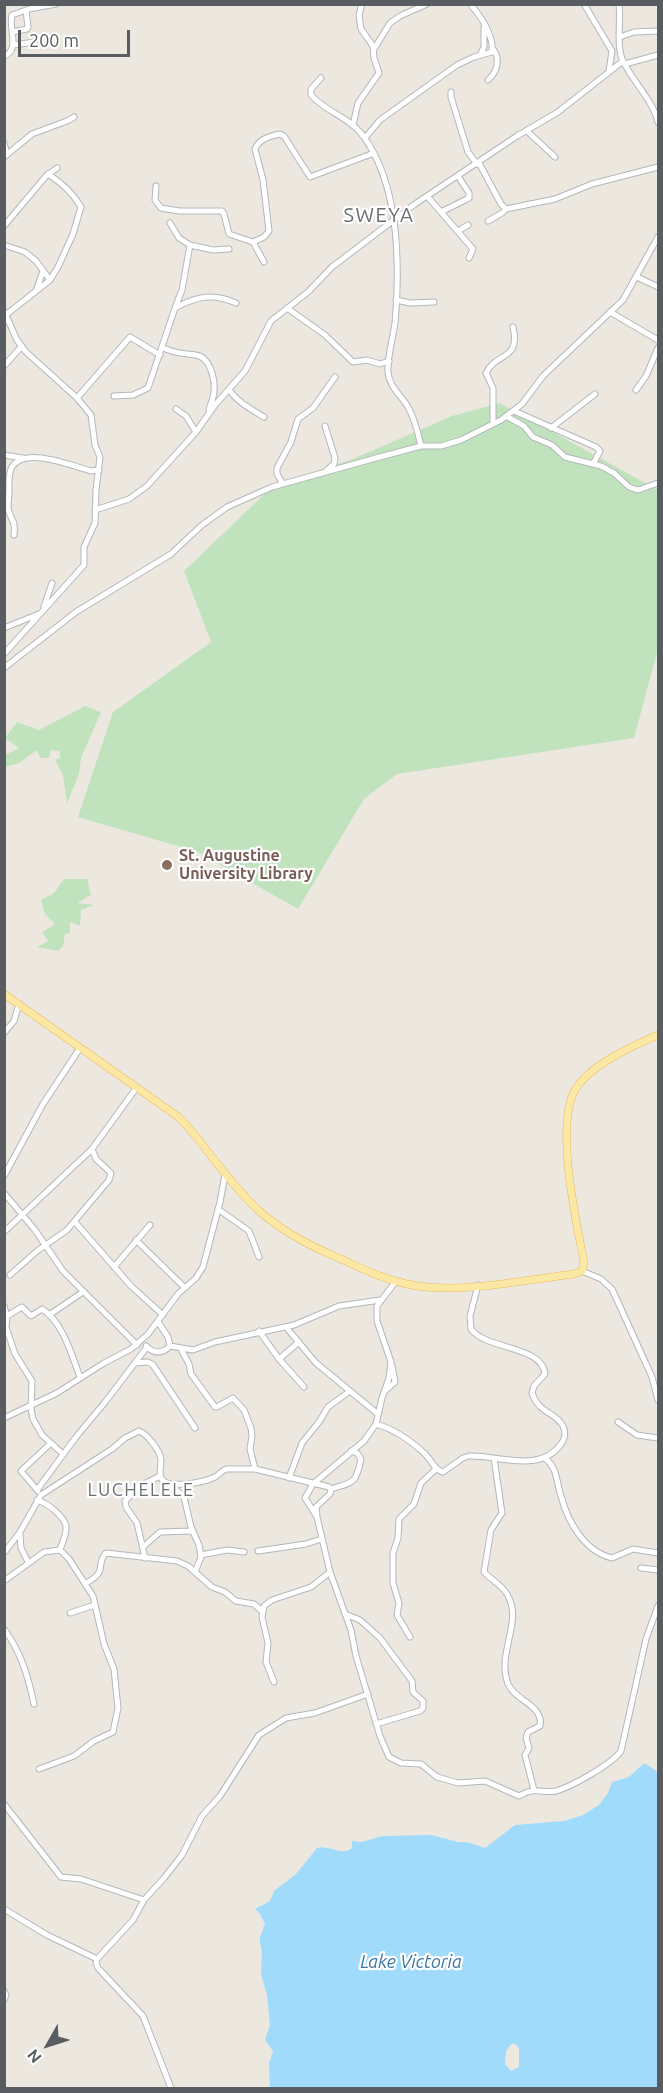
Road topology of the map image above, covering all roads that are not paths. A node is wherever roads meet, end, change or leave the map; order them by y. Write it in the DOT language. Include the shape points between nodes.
graph roads {
  1 [pos="56,4"];
  2 [pos="362,4"];
  3 [pos="427,4"];
  4 [pos="470,4"];
  5 [pos="584,4"];
  6 [pos="619,4"];
  7 [pos="26,10"];
  8 [pos="484,24"];
  9 [pos="658,31"];
  10 [pos="12,32"];
  11 [pos="620,37"];
  12 [pos="35,42"];
  13 [pos="13,45"];
  14 [pos="620,48"];
  15 [pos="374,49"];
  16 [pos="493,49"];
  17 [pos="612,51"];
  18 [pos="480,55"];
  19 [pos="658,55"];
  20 [pos="4,56"];
  21 [pos="624,62"];
  22 [pos="608,73"];
  23 [pos="321,78"];
  24 [pos="488,80"];
  25 [pos="452,92"];
  26 [pos="74,117"];
  27 [pos="658,122"];
  28 [pos="353,124"];
  29 [pos="527,130"];
  30 [pos="365,138"];
  31 [pos="4,143"];
  32 [pos="374,153"];
  33 [pos="6,156"];
  34 [pos="555,157"];
  35 [pos="478,163"];
  36 [pos="658,167"];
  37 [pos="57,168"];
  38 [pos="48,174"];
  39 [pos="458,176"];
  40 [pos="156,186"];
  41 [pos="427,196"];
  42 [pos="506,208"];
  43 [pos="441,212"];
  44 [pos="392,221"];
  45 [pos="488,221"];
  46 [pos="170,223"];
  47 [pos="468,225"];
  48 [pos="4,226"];
  49 [pos="458,231"];
  50 [pos="658,237"];
  51 [pos="254,242"];
  52 [pos="4,245"];
  53 [pos="190,245"];
  54 [pos="229,249"];
  55 [pos="469,258"];
  56 [pos="264,262"];
  57 [pos="43,271"];
  58 [pos="637,276"];
  59 [pos="50,280"];
  60 [pos="658,287"];
  61 [pos="36,291"];
  62 [pos="396,300"];
  63 [pos="435,302"];
  64 [pos="236,303"];
  65 [pos="175,308"];
  66 [pos="287,308"];
  67 [pos="610,312"];
  68 [pos="6,313"];
  69 [pos="513,327"];
  70 [pos="658,340"];
  71 [pos="21,346"];
  72 [pos="163,348"];
  73 [pos="658,348"];
  74 [pos="160,355"];
  75 [pos="389,362"];
  76 [pos="4,366"];
  77 [pos="335,377"];
  78 [pos="229,390"];
  79 [pos="636,390"];
  80 [pos="595,394"];
  81 [pos="114,396"];
  82 [pos="78,398"];
  83 [pos="176,409"];
  84 [pos="514,411"];
  85 [pos="208,415"];
  86 [pos="264,417"];
  87 [pos="506,417"];
  88 [pos="493,424"];
  89 [pos="325,426"];
  90 [pos="551,428"];
  91 [pos="196,432"];
  92 [pos="421,446"];
  93 [pos="4,455"];
  94 [pos="23,458"];
  95 [pos="593,464"];
  96 [pos="99,470"];
  97 [pos="325,472"];
  98 [pos="658,483"];
  99 [pos="283,484"];
  100 [pos="95,510"];
  101 [pos="14,535"];
  102 [pos="52,583"];
  103 [pos="42,612"];
  104 [pos="4,628"];
  105 [pos="4,654"];
  106 [pos="4,668"];
  107 [pos="4,994"];
  108 [pos="19,1004"];
  109 [pos="4,1033"];
  110 [pos="658,1035"];
  111 [pos="80,1048"];
  112 [pos="137,1087"];
  113 [pos="92,1149"];
  114 [pos="225,1175"];
  115 [pos="4,1176"];
  116 [pos="4,1193"];
  117 [pos="218,1209"];
  118 [pos="24,1215"];
  119 [pos="75,1222"];
  120 [pos="150,1225"];
  121 [pos="4,1232"];
  122 [pos="136,1240"];
  123 [pos="46,1245"];
  124 [pos="259,1257"];
  125 [pos="114,1267"];
  126 [pos="582,1271"];
  127 [pos="10,1275"];
  128 [pos="396,1281"];
  129 [pos="478,1286"];
  130 [pos="184,1287"];
  131 [pos="83,1292"];
  132 [pos="380,1300"];
  133 [pos="4,1306"];
  134 [pos="50,1315"];
  135 [pos="163,1315"];
  136 [pos="7,1316"];
  137 [pos="158,1322"];
  138 [pos="286,1327"];
  139 [pos="5,1328"];
  140 [pos="259,1331"];
  141 [pos="139,1342"];
  142 [pos="299,1342"];
  143 [pos="170,1346"];
  144 [pos="147,1347"];
  145 [pos="181,1349"];
  146 [pos="279,1359"];
  147 [pos="135,1363"];
  148 [pos="80,1377"];
  149 [pos="303,1387"];
  150 [pos="350,1391"];
  151 [pos="658,1400"];
  152 [pos="31,1404"];
  153 [pos="378,1414"];
  154 [pos="6,1415"];
  155 [pos="618,1422"];
  156 [pos="376,1424"];
  157 [pos="195,1428"];
  158 [pos="658,1438"];
  159 [pos="50,1444"];
  160 [pos="351,1451"];
  161 [pos="63,1454"];
  162 [pos="494,1458"];
  163 [pos="545,1458"];
  164 [pos="504,1459"];
  165 [pos="496,1467"];
  166 [pos="255,1469"];
  167 [pos="436,1469"];
  168 [pos="160,1476"];
  169 [pos="289,1478"];
  170 [pos="169,1484"];
  171 [pos="313,1484"];
  172 [pos="331,1489"];
  173 [pos="38,1495"];
  174 [pos="317,1517"];
  175 [pos="193,1531"];
  176 [pos="20,1532"];
  177 [pos="321,1539"];
  178 [pos="143,1547"];
  179 [pos="21,1548"];
  180 [pos="60,1550"];
  181 [pos="258,1551"];
  182 [pos="44,1552"];
  183 [pos="244,1552"];
  184 [pos="4,1553"];
  185 [pos="658,1553"];
  186 [pos="201,1555"];
  187 [pos="145,1558"];
  188 [pos="28,1562"];
  189 [pos="641,1568"];
  190 [pos="658,1570"];
  191 [pos="195,1572"];
  192 [pos="330,1572"];
  193 [pos="4,1581"];
  194 [pos="86,1583"];
  195 [pos="95,1605"];
  196 [pos="658,1606"];
  197 [pos="262,1611"];
  198 [pos="70,1613"];
  199 [pos="345,1614"];
  200 [pos="4,1629"];
  201 [pos="410,1637"];
  202 [pos="274,1682"];
  203 [pos="369,1694"];
  204 [pos="34,1704"];
  205 [pos="376,1724"];
  206 [pos="39,1769"];
  207 [pos="534,1790"];
  208 [pos="4,1804"];
  209 [pos="144,1900"];
  210 [pos="4,1909"];
  211 [pos="97,1959"];
  212 [pos="4,1991"];
  213 [pos="4,2000"];
  214 [pos="171,2088"];
  1 -- 7 [label="street"];
  2 -- 15 [label="street" via="362,29"];
  3 -- 15 [label="street" via="390,23"];
  4 -- 8 [label="street"];
  5 -- 17 [label="street"];
  6 -- 11 [label="street"];
  7 -- 10 [label="street" via="12,15"];
  7 -- 10 [label="street" via="28,27"];
  8 -- 16 [label="street"];
  8 -- 18 [label="street"];
  9 -- 11 [label="street"];
  10 -- 13 [label="street"];
  11 -- 14 [label="street"];
  12 -- 13 [label="street"];
  13 -- 20 [label="street"];
  14 -- 17 [label="street"];
  14 -- 21 [label="street"];
  15 -- 28 [label="street" via="379,73 357,103"];
  16 -- 18 [label="street"];
  16 -- 24 [label="street" via="497,64"];
  17 -- 22 [label="street"];
  18 -- 30 [label="street" via="458,65 387,115"];
  19 -- 21 [label="street"];
  21 -- 22 [label="street"];
  21 -- 27 [label="street"];
  22 -- 29 [label="street" via="558,112"];
  23 -- 28 [label="street" via="311,89 311,95"];
  25 -- 35 [label="street" via="468,152"];
  26 -- 33 [label="street" via="32,134"];
  28 -- 30 [label="street"];
  29 -- 34 [label="street"];
  29 -- 35 [label="street"];
  30 -- 32 [label="street"];
  31 -- 33 [label="street"];
  32 -- 44 [label="street" via="388,193"];
  32 -- 51 [label="street" via="310,177 284,136 273,135 260,141 255,149 269,231"];
  35 -- 39 [label="street"];
  35 -- 42 [label="street"];
  36 -- 42 [label="street" via="592,184 555,199"];
  37 -- 38 [label="street"];
  38 -- 48 [label="street"];
  38 -- 59 [label="street" via="68,189 81,207 71,240"];
  39 -- 41 [label="street"];
  39 -- 43 [label="street" via="469,198"];
  40 -- 51 [label="street" via="155,200 161,208 179,212 222,211 229,234"];
  41 -- 43 [label="street"];
  41 -- 44 [label="street"];
  42 -- 45 [label="street"];
  43 -- 49 [label="street"];
  44 -- 62 [label="street"];
  44 -- 66 [label="street"];
  46 -- 53 [label="street" via="179,238"];
  47 -- 49 [label="street"];
  49 -- 55 [label="street" via="473,249"];
  50 -- 58 [label="street"];
  51 -- 56 [label="street"];
  52 -- 57 [label="street" via="25,252"];
  53 -- 54 [label="street"];
  53 -- 65 [label="street"];
  57 -- 59 [label="street"];
  57 -- 61 [label="street"];
  58 -- 60 [label="street"];
  58 -- 67 [label="street"];
  59 -- 61 [label="street"];
  61 -- 68 [label="street"];
  62 -- 63 [label="street"];
  62 -- 75 [label="street"];
  64 -- 65 [label="street" via="223,297 206,297"];
  65 -- 72 [label="street"];
  66 -- 75 [label="street" via="325,335 353,362"];
  66 -- 78 [label="street" via="269,324 252,361"];
  67 -- 70 [label="street"];
  67 -- 84 [label="street" via="543,376"];
  68 -- 71 [label="street"];
  69 -- 88 [label="street" via="512,349 486,373 493,388"];
  71 -- 76 [label="street"];
  71 -- 82 [label="street"];
  72 -- 74 [label="street"];
  72 -- 85 [label="street" via="205,358 214,387"];
  73 -- 79 [label="street"];
  74 -- 81 [label="street" via="148,388 133,395"];
  74 -- 82 [label="street" via="130,336"];
  75 -- 92 [label="street" via="389,379 410,410"];
  77 -- 99 [label="street" via="313,408 298,419 277,468"];
  78 -- 85 [label="street"];
  78 -- 86 [label="street" via="239,403"];
  80 -- 90 [label="street"];
  82 -- 96 [label="street" via="91,415"];
  83 -- 91 [label="street"];
  84 -- 87 [label="street"];
  84 -- 90 [label="street"];
  85 -- 91 [label="street"];
  87 -- 88 [label="street"];
  87 -- 95 [label="street" via="565,457"];
  88 -- 92 [label="street" via="461,440"];
  89 -- 97 [label="street" via="335,458"];
  90 -- 95 [label="street" via="599,449"];
  91 -- 100 [label="street" via="147,486 129,499"];
  92 -- 97 [label="street"];
  93 -- 94 [label="street"];
  94 -- 96 [label="street"];
  94 -- 101 [label="street" via="12,467 9,478 8,509 15,522"];
  95 -- 98 [label="street" via="607,469 634,489"];
  96 -- 100 [label="street"];
  97 -- 99 [label="street"];
  99 -- 106 [label="street" via="218,512 171,555 76,612"];
  100 -- 103 [label="street" via="84,565"];
  102 -- 103 [label="street"];
  103 -- 104 [label="street"];
  103 -- 105 [label="street"];
  107 -- 108 [label="main road"];
  108 -- 109 [label="street" via="14,1021"];
  108 -- 111 [label="main road"];
  110 -- 126 [label="main road" via="605,1062 575,1089 568,1111 567,1163 584,1262"];
  111 -- 112 [label="main road"];
  111 -- 115 [label="street" via="43,1104"];
  112 -- 113 [label="street"];
  112 -- 114 [label="main road" via="183,1122"];
  113 -- 118 [label="street"];
  113 -- 119 [label="street" via="96,1160 111,1176"];
  114 -- 117 [label="street"];
  114 -- 128 [label="main road" via="285,1232"];
  116 -- 118 [label="street"];
  117 -- 124 [label="street" via="249,1231"];
  117 -- 130 [label="street" via="202,1267"];
  118 -- 121 [label="street"];
  118 -- 123 [label="street"];
  119 -- 123 [label="street"];
  119 -- 125 [label="street"];
  120 -- 122 [label="street"];
  122 -- 125 [label="street"];
  122 -- 130 [label="street"];
  123 -- 127 [label="street"];
  123 -- 131 [label="street"];
  125 -- 135 [label="street"];
  126 -- 129 [label="main road"];
  126 -- 151 [label="street" via="612,1289 652,1377"];
  128 -- 129 [label="main road" via="428,1287"];
  128 -- 132 [label="street"];
  129 -- 163 [label="street" via="470,1320 474,1333 488,1342 533,1357 545,1370 534,1386 534,1398 541,1409 562,1424 565,1433 563,1442"];
  130 -- 135 [label="street"];
  131 -- 134 [label="street"];
  131 -- 141 [label="street"];
  132 -- 138 [label="street" via="330,1309"];
  132 -- 153 [label="street" via="377,1321 395,1382 384,1392"];
  133 -- 136 [label="street"];
  134 -- 136 [label="street" via="42,1309 31,1316 22,1307"];
  134 -- 148 [label="street"];
  135 -- 137 [label="street"];
  136 -- 139 [label="street"];
  137 -- 141 [label="street"];
  137 -- 143 [label="street"];
  138 -- 140 [label="street"];
  138 -- 142 [label="street"];
  139 -- 152 [label="street" via="32,1381"];
  140 -- 145 [label="street" via="193,1350"];
  140 -- 146 [label="street"];
  141 -- 144 [label="street"];
  141 -- 148 [label="street"];
  142 -- 146 [label="street"];
  142 -- 150 [label="street" via="316,1363"];
  143 -- 144 [label="street" via="156,1353"];
  143 -- 145 [label="street"];
  144 -- 147 [label="street"];
  145 -- 166 [label="street" via="191,1374 214,1407 233,1398 244,1410 252,1432 250,1449"];
  146 -- 149 [label="street"];
  147 -- 157 [label="street" via="153,1365"];
  147 -- 161 [label="street"];
  148 -- 152 [label="street" via="50,1397"];
  150 -- 153 [label="street"];
  150 -- 169 [label="street" via="328,1407 302,1443"];
  152 -- 154 [label="street"];
  152 -- 159 [label="street" via="36,1426"];
  153 -- 156 [label="street"];
  155 -- 158 [label="street" via="637,1435"];
  156 -- 160 [label="street"];
  156 -- 167 [label="street" via="391,1428 423,1452"];
  159 -- 161 [label="street"];
  159 -- 173 [label="street" via="21,1471"];
  160 -- 171 [label="street"];
  160 -- 172 [label="street" via="362,1459 353,1481"];
  161 -- 173 [label="street"];
  162 -- 164 [label="street"];
  162 -- 165 [label="street"];
  162 -- 167 [label="street" via="469,1456 445,1472"];
  163 -- 164 [label="street"];
  163 -- 185 [label="street" via="556,1470 563,1503 574,1528 592,1548 612,1558 633,1549"];
  164 -- 165 [label="street"];
  165 -- 207 [label="street" via="502,1513 491,1530 484,1572 501,1586 512,1608 505,1663 510,1688 540,1717 540,1725 528,1732 526,1738 529,1747 525,1755"];
  166 -- 169 [label="street"];
  166 -- 170 [label="street" via="226,1469 193,1483"];
  167 -- 201 [label="street" via="422,1483 414,1504 399,1519 393,1553 397,1615"];
  168 -- 170 [label="street"];
  168 -- 173 [label="street" via="160,1455 139,1431"];
  168 -- 178 [label="street" via="124,1501 137,1523"];
  169 -- 171 [label="street"];
  170 -- 175 [label="street" via="184,1497"];
  171 -- 172 [label="street"];
  171 -- 174 [label="street" via="305,1498"];
  172 -- 174 [label="street" via="316,1506"];
  173 -- 176 [label="street"];
  173 -- 180 [label="street" via="64,1523 66,1532"];
  174 -- 177 [label="street"];
  175 -- 178 [label="street" via="164,1530"];
  175 -- 186 [label="street"];
  176 -- 179 [label="street"];
  176 -- 184 [label="street"];
  177 -- 181 [label="street"];
  177 -- 192 [label="street"];
  178 -- 187 [label="street"];
  179 -- 182 [label="street" via="31,1553"];
  179 -- 188 [label="street"];
  180 -- 182 [label="street"];
  180 -- 194 [label="street"];
  182 -- 188 [label="street"];
  183 -- 186 [label="street" via="227,1550"];
  186 -- 191 [label="street"];
  187 -- 191 [label="street" via="177,1561"];
  187 -- 194 [label="street" via="106,1553 100,1572"];
  188 -- 193 [label="street"];
  189 -- 190 [label="street"];
  191 -- 197 [label="street" via="236,1601 254,1604"];
  192 -- 197 [label="street" via="311,1587 268,1601"];
  192 -- 199 [label="street"];
  194 -- 195 [label="street"];
  195 -- 198 [label="street"];
  195 -- 206 [label="street" via="114,1669 118,1704 114,1730 74,1756"];
  196 -- 207 [label="street" via="646,1639 619,1754 560,1790"];
  197 -- 202 [label="street" via="268,1638 266,1662"];
  199 -- 203 [label="street"];
  199 -- 205 [label="street" via="374,1632 412,1682 414,1694 423,1701 420,1710"];
  200 -- 204 [label="street" via="23,1661"];
  203 -- 205 [label="street"];
  203 -- 209 [label="street" via="315,1713 286,1718 259,1735 220,1796 202,1816 182,1855"];
  205 -- 207 [label="street" via="385,1749 397,1762 421,1764 437,1777 460,1784 485,1781 519,1796"];
  208 -- 209 [label="street" via="61,1877 81,1879"];
  209 -- 211 [label="street" via="133,1920"];
  210 -- 211 [label="street" via="46,1935"];
  211 -- 214 [label="street" via="98,1968 143,2016"];
  212 -- 213 [label="street"];
}
